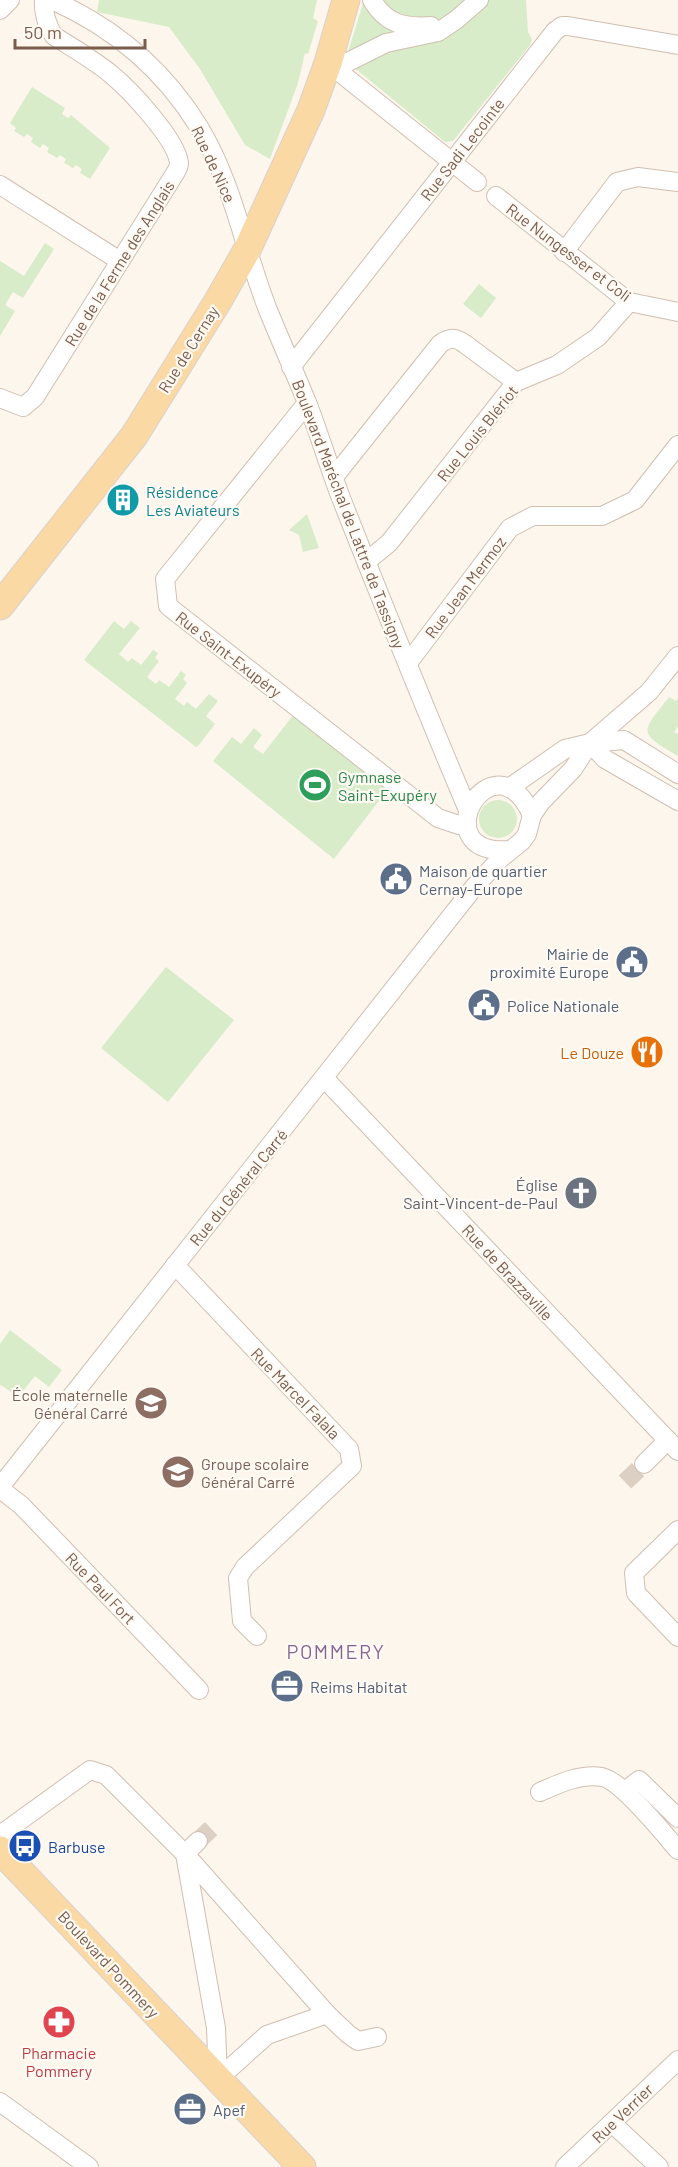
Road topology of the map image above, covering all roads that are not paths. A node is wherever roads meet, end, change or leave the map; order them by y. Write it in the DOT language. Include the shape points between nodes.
graph roads {
  1 [pos="10,0"];
  2 [pos="44,0"];
  3 [pos="52,0"];
  4 [pos="346,0"];
  5 [pos="372,0"];
  6 [pos="479,0"];
  7 [pos="0,10"];
  8 [pos="456,20"];
  9 [pos="678,45"];
  10 [pos="328,63"];
  11 [pos="452,161"];
  12 [pos="477,182"];
  13 [pos="678,182"];
  14 [pos="0,184"];
  15 [pos="496,196"];
  16 [pos="247,250"];
  17 [pos="564,252"];
  18 [pos="120,261"];
  19 [pos="629,302"];
  20 [pos="678,312"];
  21 [pos="291,367"];
  22 [pos="516,382"];
  23 [pos="0,398"];
  24 [pos="307,403"];
  25 [pos="678,445"];
  26 [pos="333,477"];
  27 [pos="367,561"];
  28 [pos="0,606"];
  29 [pos="678,656"];
  30 [pos="408,663"];
  31 [pos="590,743"];
  32 [pos="678,774"];
  33 [pos="455,776"];
  34 [pos="509,788"];
  35 [pos="483,792"];
  36 [pos="678,801"];
  37 [pos="532,815"];
  38 [pos="467,817"];
  39 [pos="480,845"];
  40 [pos="510,850"];
  41 [pos="475,886"];
  42 [pos="324,1078"];
  43 [pos="175,1265"];
  44 [pos="673,1446"];
  45 [pos="644,1464"];
  46 [pos="0,1488"];
  47 [pos="678,1530"];
  48 [pos="257,1636"];
  49 [pos="678,1637"];
  50 [pos="199,1690"];
  51 [pos="625,1791"];
  52 [pos="540,1792"];
  53 [pos="678,1818"];
  54 [pos="0,1835"];
  55 [pos="198,1841"];
  56 [pos="0,1850"];
  57 [pos="678,1850"];
  58 [pos="185,1854"];
  59 [pos="327,2014"];
  60 [pos="376,2037"];
  61 [pos="678,2060"];
  62 [pos="218,2079"];
  63 [pos="0,2103"];
  64 [pos="612,2122"];
  65 [pos="89,2167"];
  66 [pos="302,2167"];
  67 [pos="565,2167"];
  68 [pos="659,2167"];
  1 -- 7 [label="street"];
  2 -- 18 [label="street, Rue de la Ferme des Anglais" via="48,26 54,36 112,75 132,94 158,124 179,163"];
  3 -- 16 [label="street, Rue de Nice" via="126,43 186,108 221,171"];
  4 -- 10 [label="main road, Rue de Cernay"];
  5 -- 8 [label="street" via="385,17 399,24 430,26"];
  6 -- 8 [label="street"];
  8 -- 10 [label="street" via="438,32 386,44 348,62"];
  9 -- 11 [label="street, Rue Sadi Lecointe" via="562,26 548,38"];
  10 -- 11 [label="street"];
  10 -- 16 [label="main road, Rue de Cernay" via="311,110"];
  11 -- 12 [label="street"];
  11 -- 21 [label="street, Rue Sadi Lecointe"];
  13 -- 17 [label="street" via="638,177 616,182"];
  14 -- 18 [label="street"];
  15 -- 17 [label="street, Rue Nungesser et Coli"];
  16 -- 21 [label="street, Boulevard Maréchal de Lattre de Tassigny"];
  16 -- 28 [label="main road, Rue de Cernay" via="134,436"];
  17 -- 19 [label="street, Rue Nungesser et Coli"];
  18 -- 23 [label="street, Rue de la Ferme des Anglais" via="35,397 23,407"];
  19 -- 20 [label="street, Rue Nungesser et Coli"];
  19 -- 22 [label="street, Rue Louis Blériot" via="598,337 557,365"];
  21 -- 24 [label="street, Boulevard Maréchal de Lattre de Tassigny"];
  22 -- 26 [label="street" via="456,338 448,339"];
  22 -- 27 [label="street, Rue Louis Blériot" via="389,543"];
  24 -- 26 [label="street, Boulevard Maréchal de Lattre de Tassigny"];
  24 -- 38 [label="street, Rue Saint-Exupéry" via="165,579 168,606 438,818 459,825"];
  25 -- 30 [label="street, Rue Jean Mermoz" via="635,500 602,516 533,516 510,528"];
  26 -- 27 [label="street, Boulevard Maréchal de Lattre de Tassigny"];
  27 -- 30 [label="street, Boulevard Maréchal de Lattre de Tassigny"];
  29 -- 31 [label="street" via="649,692"];
  30 -- 33 [label="street, Boulevard Maréchal de Lattre de Tassigny"];
  31 -- 32 [label="street" via="624,740"];
  31 -- 34 [label="street" via="565,749"];
  31 -- 36 [label="street" via="605,759"];
  31 -- 37 [label="street" via="573,769"];
  33 -- 35 [label="street"];
  33 -- 38 [label="street, Boulevard Maréchal de Lattre de Tassigny"];
  34 -- 35 [label="street"];
  34 -- 37 [label="street" via="522,796"];
  35 -- 38 [label="street" via="472,801"];
  37 -- 40 [label="street" via="527,834"];
  38 -- 39 [label="street" via="473,838"];
  39 -- 40 [label="street" via="489,850"];
  39 -- 41 [label="street"];
  40 -- 41 [label="street, Rue du Général Carré"];
  41 -- 42 [label="street, Rue du Général Carré"];
  42 -- 43 [label="street, Rue du Général Carré"];
  42 -- 44 [label="street, Rue de Brazzaville"];
  43 -- 46 [label="street, Rue du Général Carré"];
  43 -- 48 [label="street, Rue Marcel Falala" via="350,1449 352,1466 244,1567 238,1578 242,1621"];
  44 -- 45 [label="street, Rue de Brazzaville"];
  46 -- 50 [label="street, Rue Paul Fort" via="21,1505"];
  47 -- 49 [label="street" via="634,1573 636,1593"];
  51 -- 52 [label="street" via="603,1777 574,1778"];
  51 -- 53 [label="street" via="639,1780"];
  51 -- 57 [label="street"];
  54 -- 58 [label="street" via="90,1770 106,1775"];
  55 -- 58 [label="street"];
  56 -- 62 [label="main road, Boulevard Pommery"];
  58 -- 59 [label="street"];
  58 -- 62 [label="street" via="216,2028"];
  59 -- 60 [label="street" via="358,2041"];
  59 -- 62 [label="street" via="267,2035"];
  61 -- 64 [label="street, Rue Verrier"];
  62 -- 66 [label="main road, Boulevard Pommery"];
  63 -- 65 [label="street"];
  64 -- 67 [label="street, Rue Verrier"];
  64 -- 68 [label="street"];
}
